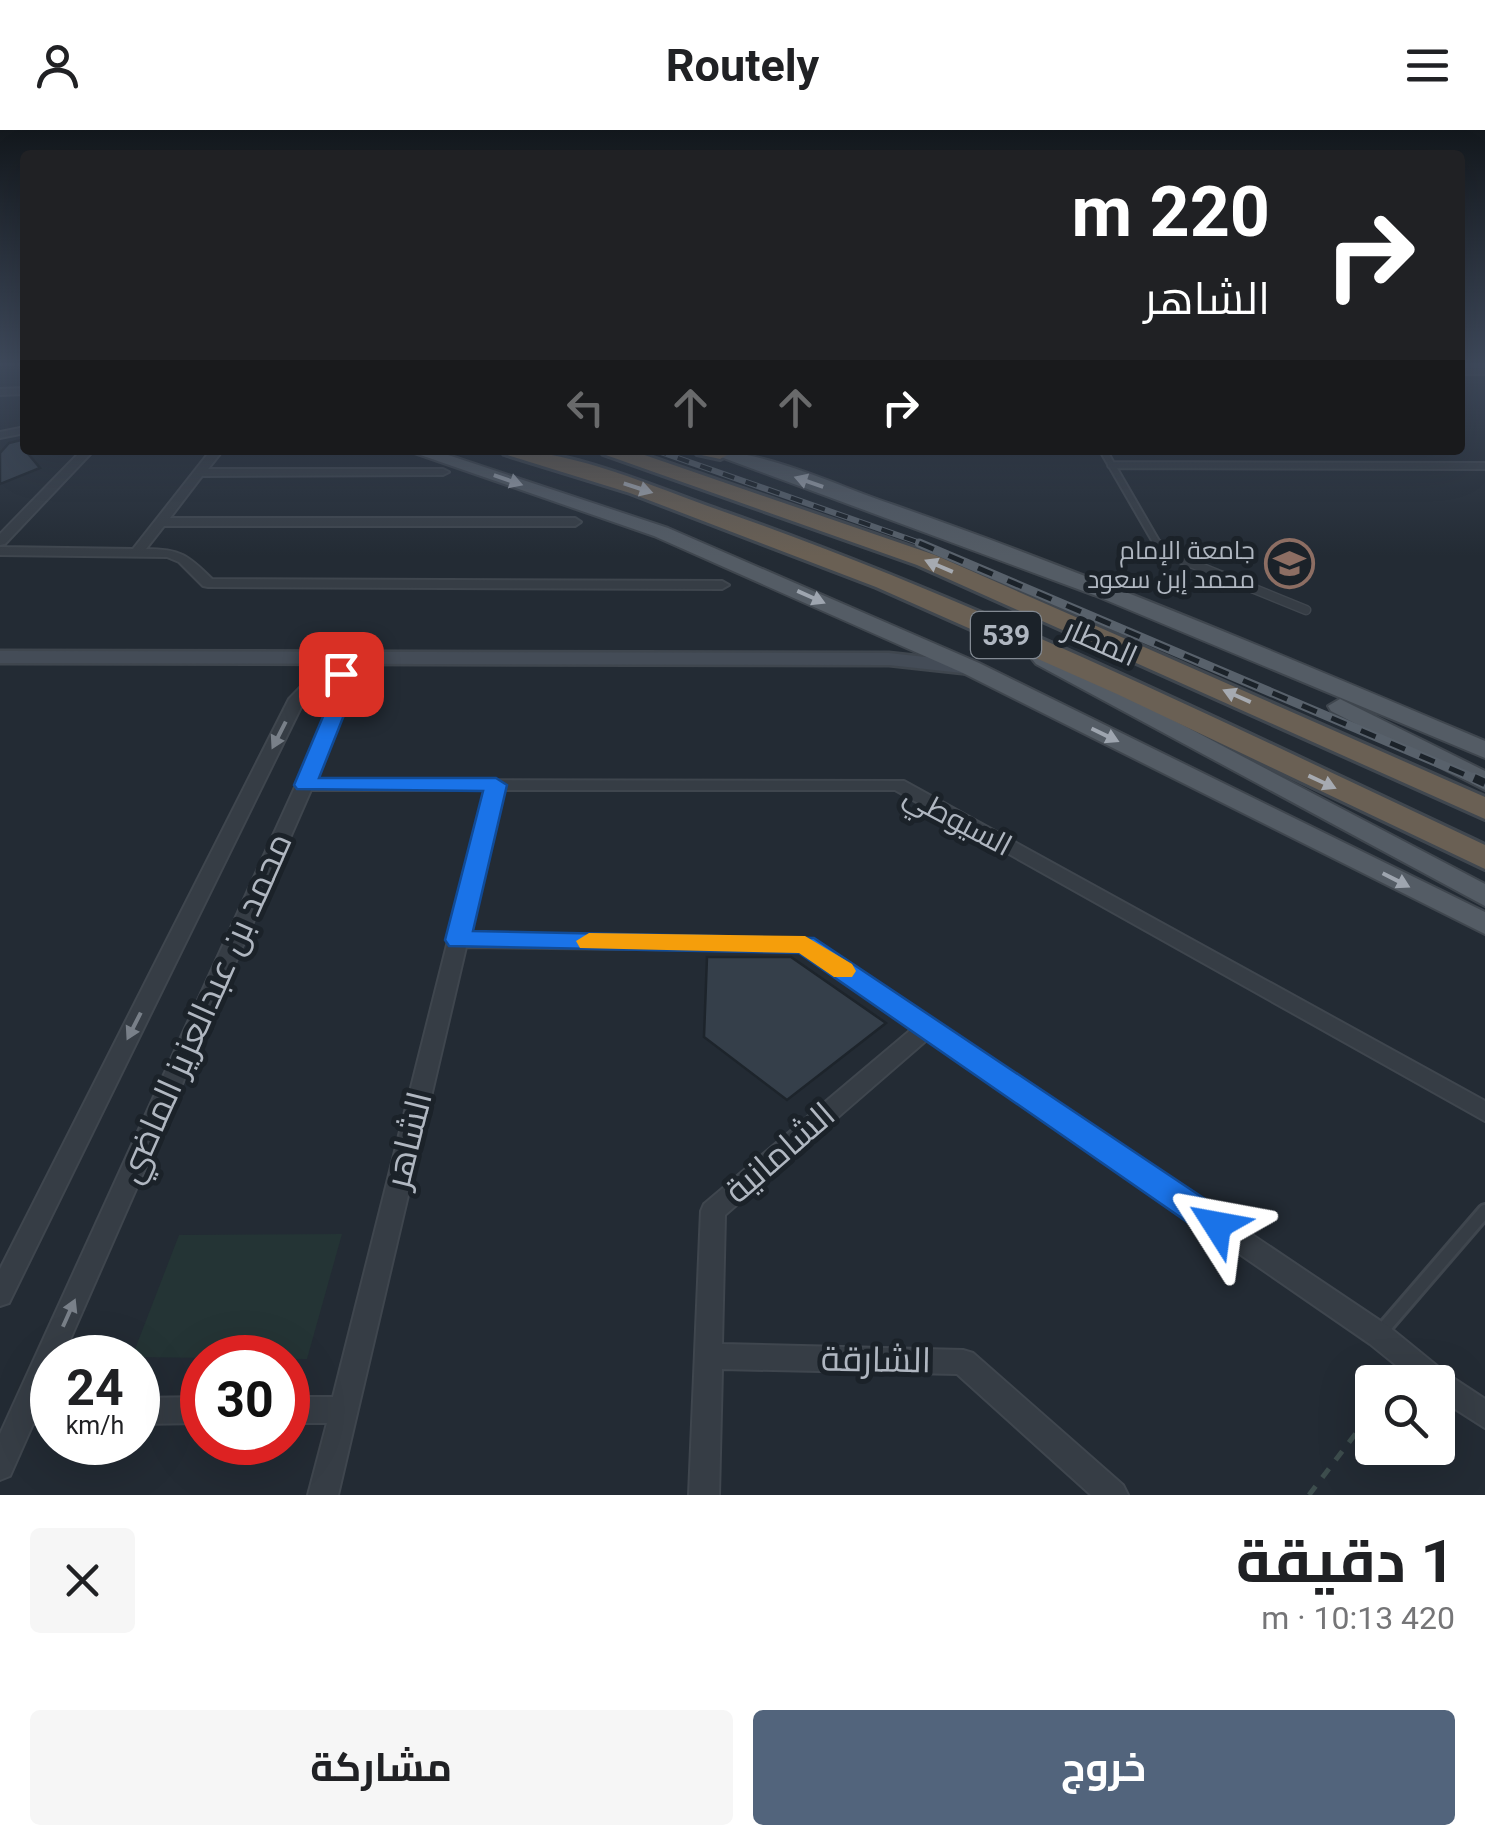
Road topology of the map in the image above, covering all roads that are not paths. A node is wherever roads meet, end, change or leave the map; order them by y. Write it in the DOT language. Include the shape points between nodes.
graph roads {
  1 [pos="83,455"];
  2 [pos="214,455"];
  3 [pos="430,455"];
  4 [pos="529,455"];
  5 [pos="624,455"];
  6 [pos="724,455"];
  7 [pos="1106,455"];
  8 [pos="1111,465"];
  9 [pos="1485,466"];
  10 [pos="442,472"];
  11 [pos="201,473"];
  12 [pos="162,522"];
  13 [pos="574,522"];
  14 [pos="0,541"];
  15 [pos="0,551"];
  16 [pos="138,552"];
  17 [pos="722,585"];
  18 [pos="1306,610"];
  19 [pos="968,618"];
  20 [pos="1204,633"];
  21 [pos="0,658"];
  22 [pos="971,668"];
  23 [pos="333,669"];
  24 [pos="0,673"];
  25 [pos="1485,750"];
  26 [pos="1485,782"];
  27 [pos="305,785"];
  28 [pos="496,785"];
  29 [pos="1485,809"];
  30 [pos="1485,858"];
  31 [pos="1485,896"];
  32 [pos="1485,924"];
  33 [pos="458,940"];
  34 [pos="927,1028"];
  35 [pos="1485,1112"];
  36 [pos="1485,1211"];
  37 [pos="0,1295"];
  38 [pos="71,1335"];
  39 [pos="1378,1335"];
  40 [pos="708,1356"];
  41 [pos="1415,1365"];
  42 [pos="1455,1395"];
  43 [pos="310,1410"];
  44 [pos="344,1410"];
  45 [pos="1485,1416"];
  46 [pos="30,1424"];
  47 [pos="0,1466"];
  48 [pos="323,1495"];
  49 [pos="704,1495"];
  50 [pos="1113,1495"];
  1 -- 14 [label="street"];
  2 -- 11 [label="street"];
  3 -- 22 [label="main road, one-way" via="662,532"];
  4 -- 19 [label="highway, المطار / 539, one-way" via="788,541"];
  29 -- 5 [label="highway, المطار / 539, one-way" via="926,560"];
  20 -- 6 [label="main road, one-way" via="907,515"];
  7 -- 8 [label="lane"];
  8 -- 9 [label="lane"];
  8 -- 18 [label="lane" via="1158,546"];
  10 -- 11 [label="street"];
  11 -- 12 [label="street"];
  12 -- 13 [label="street"];
  12 -- 16 [label="street"];
  15 -- 16 [label="street"];
  16 -- 17 [label="street" via="184,560 208,583"];
  19 -- 30 [label="highway, المطار / 539, one-way"];
  19 -- 31 [label="main road"];
  20 -- 25 [label="main road"];
  20 -- 26 [label="main road"];
  21 -- 23 [label="street"];
  22 -- 23 [label="street" via="896,676"];
  22 -- 32 [label="main road, one-way"];
  23 -- 24 [label="street"];
  23 -- 27 [label="street, محمد بن عبدالعزيز الماضي" via="340,700"];
  23 -- 37 [label="street, محمد بن عبدالعزيز الماضي, one-way" via="297,700"];
  27 -- 28 [label="street, السيوطي"];
  38 -- 27 [label="street, محمد بن عبدالعزيز الماضي, one-way"];
  28 -- 33 [label="street, الشاهر"];
  28 -- 35 [label="street, السيوطي" via="898,785"];
  33 -- 34 [label="street" via="805,944"];
  33 -- 44 [label="street, الشاهر"];
  34 -- 39 [label="street"];
  34 -- 40 [label="street, الشامانية" via="713,1211"];
  36 -- 39 [label="lane"];
  39 -- 41 [label="street"];
  40 -- 49 [label="street, الشامانية"];
  40 -- 50 [label="street, الشارقة" via="963,1362"];
  42 -- 45 [label="street"];
  43 -- 44 [label="street"];
  44 -- 48 [label="street, الشاهر"];
  46 -- 47 [label="street, محمد بن عبدالعزيز الماضي"];
}
